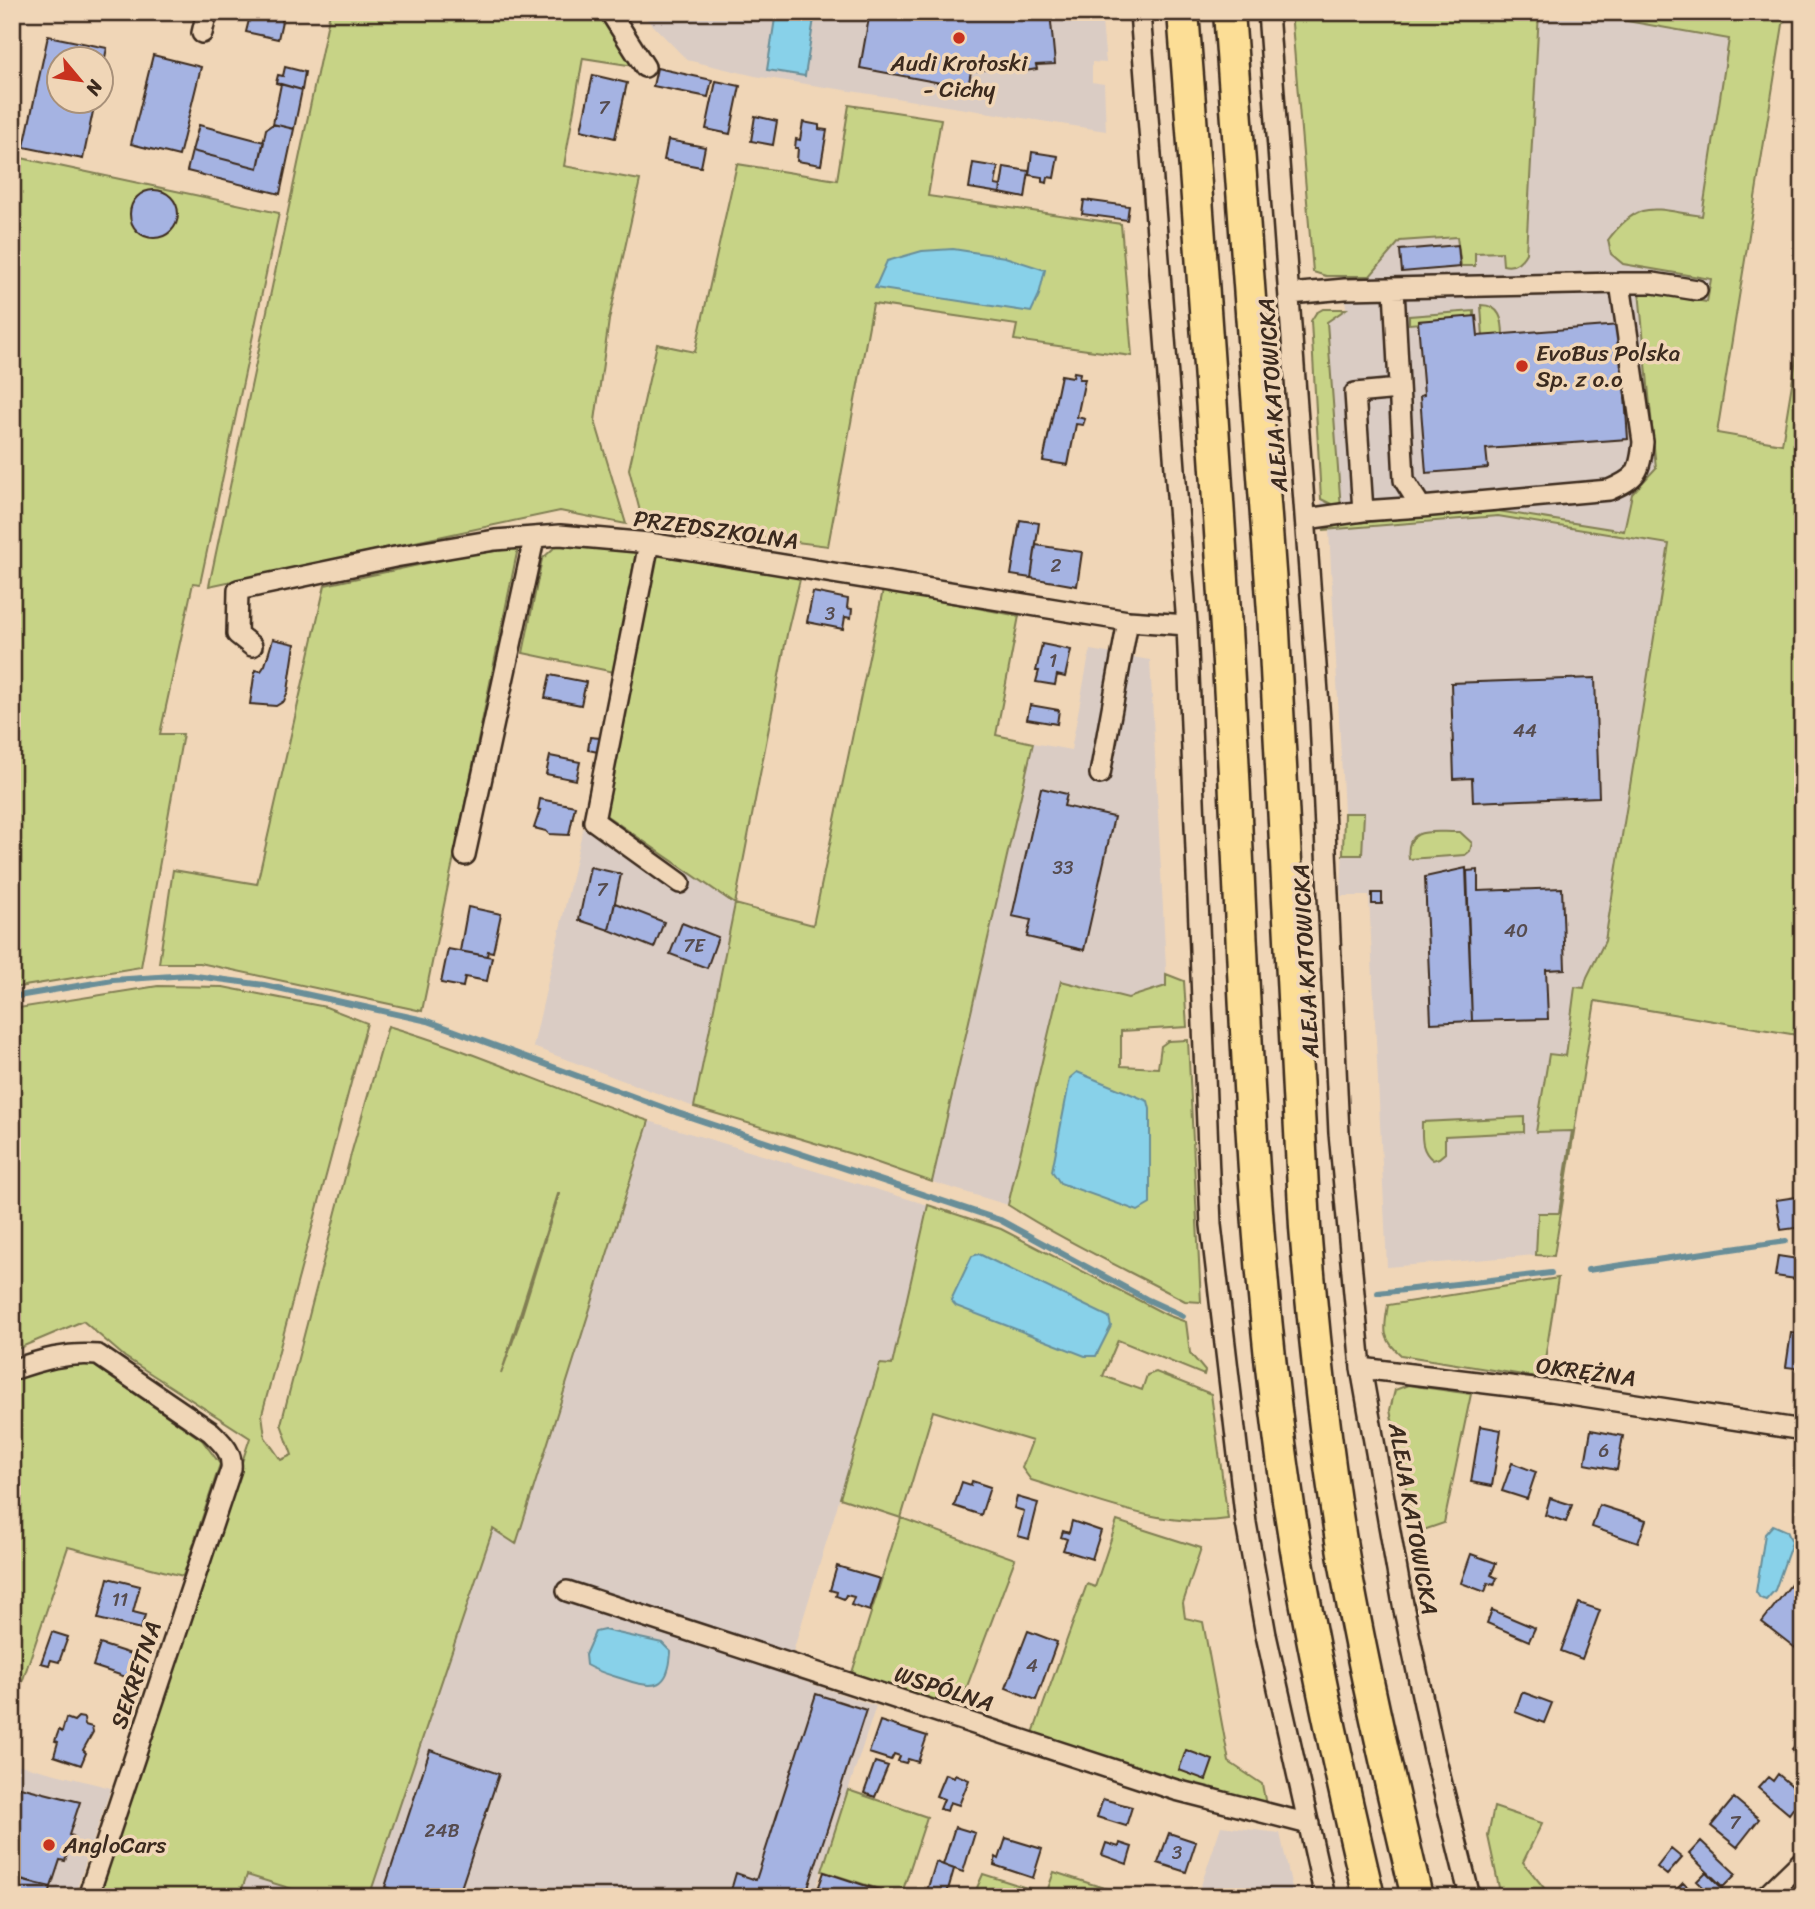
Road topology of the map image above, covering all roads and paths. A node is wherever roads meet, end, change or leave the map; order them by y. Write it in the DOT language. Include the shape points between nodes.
graph roads {
  1 [pos="207,12"];
  2 [pos="610,12"];
  3 [pos="1140,12"];
  4 [pos="1183,12"];
  5 [pos="1229,12"];
  6 [pos="1268,12"];
  7 [pos="202,33"];
  8 [pos="645,67"];
  9 [pos="1620,283"];
  10 [pos="1394,289"];
  11 [pos="1697,290"];
  12 [pos="1290,294"];
  13 [pos="1399,389"];
  14 [pos="1421,507"];
  15 [pos="1363,511"];
  16 [pos="1306,519"];
  17 [pos="534,539"];
  18 [pos="649,543"];
  19 [pos="1128,621"];
  20 [pos="1187,625"];
  21 [pos="252,646"];
  22 [pos="1100,774"];
  23 [pos="465,855"];
  24 [pos="680,883"];
  25 [pos="1360,1368"];
  26 [pos="12,1370"];
  27 [pos="1803,1430"];
  28 [pos="567,1591"];
  29 [pos="1309,1824"];
  30 [pos="1803,1860"];
  31 [pos="88,1897"];
  32 [pos="1325,1897"];
  33 [pos="1369,1897"];
  34 [pos="1417,1897"];
  35 [pos="1470,1897"];
  36 [pos="1765,1897"];
  1 -- 7 [label="street"];
  2 -- 8 [label="street"];
  3 -- 20 [label="street"];
  4 -- 33 [label="highway" via="1217,459 1257,1209 1271,1362 1311,1630"];
  5 -- 34 [label="highway" via="1264,474 1313,1322 1345,1564"];
  6 -- 12 [label="street, ALEJA KATOWICKA"];
  9 -- 10 [label="street"];
  9 -- 11 [label="street"];
  9 -- 14 [label="street" via="1643,442 1641,462 1631,480 1609,490"];
  10 -- 12 [label="street"];
  10 -- 13 [label="street"];
  12 -- 16 [label="street, ALEJA KATOWICKA"];
  13 -- 14 [label="street" via="1404,480"];
  13 -- 15 [label="street" via="1355,393"];
  14 -- 15 [label="street"];
  15 -- 16 [label="street"];
  16 -- 25 [label="street, ALEJA KATOWICKA" via="1339,1133"];
  17 -- 18 [label="street, PRZEDSZKOLNA" via="560,535"];
  17 -- 21 [label="street, PRZEDSZKOLNA" via="495,540 395,557 238,590 237,634"];
  17 -- 23 [label="street"];
  18 -- 19 [label="street, PRZEDSZKOLNA"];
  18 -- 24 [label="street" via="594,821"];
  19 -- 20 [label="street, PRZEDSZKOLNA"];
  19 -- 22 [label="street"];
  20 -- 29 [label="street" via="1211,1225 1246,1523"];
  25 -- 27 [label="street, OKRĘŻNA" via="1551,1391"];
  25 -- 35 [label="street, ALEJA KATOWICKA" via="1404,1610"];
  26 -- 31 [label="street, SEKRETNA" via="49,1357 98,1355 211,1432 232,1459"];
  28 -- 29 [label="street, WSPÓLNA" via="1176,1790"];
  29 -- 32 [label="street"];
  30 -- 36 [label="street"];
}
